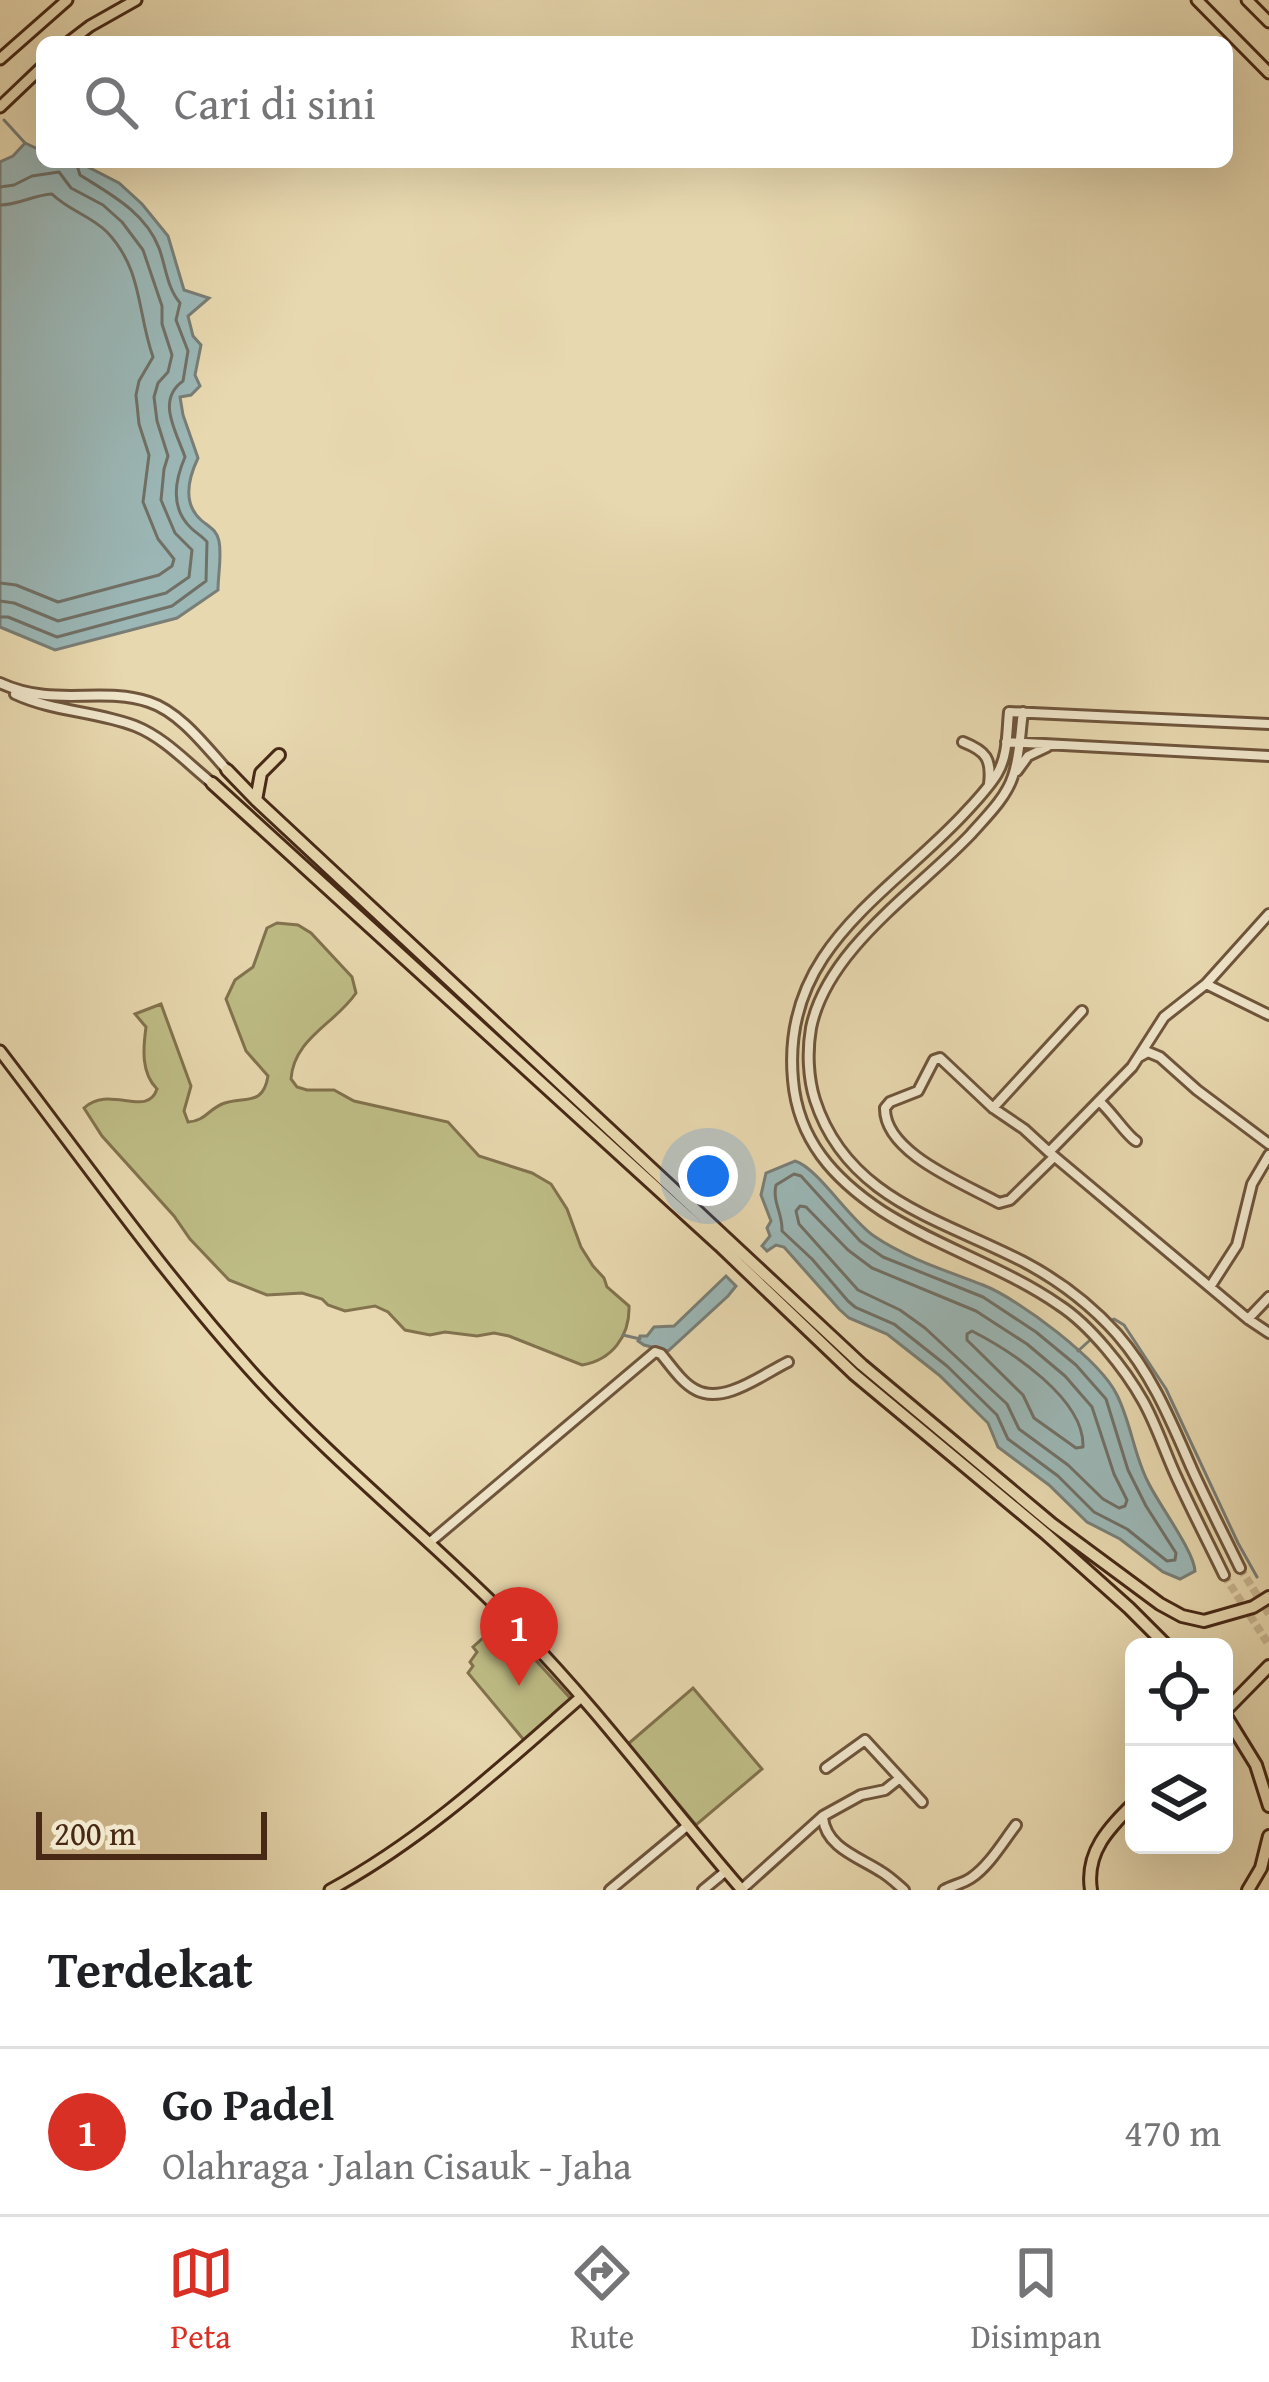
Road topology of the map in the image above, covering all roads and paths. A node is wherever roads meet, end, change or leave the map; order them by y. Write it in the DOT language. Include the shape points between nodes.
graph roads {
  1 [pos="68,0"];
  2 [pos="136,0"];
  3 [pos="1197,0"];
  4 [pos="1247,0"];
  5 [pos="1269,22"];
  6 [pos="77,36"];
  7 [pos="1233,36"];
  8 [pos="1233,36"];
  9 [pos="0,59"];
  10 [pos="1269,73"];
  11 [pos="36,74"];
  12 [pos="0,107"];
  13 [pos="0,684"];
  14 [pos="1023,712"];
  15 [pos="1269,724"];
  16 [pos="963,742"];
  17 [pos="1006,742"];
  18 [pos="1019,742"];
  19 [pos="1060,744"];
  20 [pos="278,754"];
  21 [pos="1269,757"];
  22 [pos="227,770"];
  23 [pos="1013,776"];
  24 [pos="212,783"];
  25 [pos="988,785"];
  26 [pos="256,800"];
  27 [pos="1269,914"];
  28 [pos="1206,984"];
  29 [pos="1082,1011"];
  30 [pos="1269,1015"];
  31 [pos="0,1052"];
  32 [pos="1138,1058"];
  33 [pos="1099,1101"];
  34 [pos="993,1108"];
  35 [pos="1136,1141"];
  36 [pos="1269,1144"];
  37 [pos="1052,1155"];
  38 [pos="1269,1155"];
  39 [pos="887,1193"];
  40 [pos="877,1207"];
  41 [pos="1210,1287"];
  42 [pos="1269,1297"];
  43 [pos="1248,1319"];
  44 [pos="1269,1333"];
  45 [pos="788,1362"];
  46 [pos="430,1543"];
  47 [pos="1240,1568"];
  48 [pos="1224,1575"];
  49 [pos="1269,1597"];
  50 [pos="1158,1638"];
  51 [pos="1269,1666"];
  52 [pos="580,1698"];
  53 [pos="1233,1703"];
  54 [pos="1233,1727"];
  55 [pos="826,1768"];
  56 [pos="900,1778"];
  57 [pos="922,1802"];
  58 [pos="1269,1806"];
  59 [pos="1125,1812"];
  60 [pos="823,1816"];
  61 [pos="1016,1825"];
  62 [pos="687,1826"];
  63 [pos="1268,1840"];
  64 [pos="726,1871"];
  65 [pos="330,1890"];
  66 [pos="610,1890"];
  67 [pos="703,1890"];
  68 [pos="742,1890"];
  69 [pos="904,1890"];
  70 [pos="944,1890"];
  71 [pos="1091,1890"];
  72 [pos="1248,1890"];
  1 -- 9 [label="main road"];
  2 -- 6 [label="main road"];
  3 -- 8 [label="main road"];
  4 -- 5 [label="main road"];
  7 -- 10 [label="main road"];
  11 -- 12 [label="main road"];
  13 -- 22 [label="street" via="33,695 151,702"];
  13 -- 24 [label="street" via="33,702 158,737"];
  14 -- 15 [label="street"];
  14 -- 17 [label="street" via="1010,712"];
  14 -- 18 [label="street"];
  16 -- 25 [label="street" via="988,758"];
  17 -- 18 [label="street"];
  17 -- 25 [label="street"];
  18 -- 19 [label="street"];
  18 -- 23 [label="street"];
  19 -- 21 [label="street"];
  19 -- 23 [label="street" via="1028,756"];
  20 -- 26 [label="highway" via="261,773"];
  22 -- 26 [label="highway"];
  23 -- 39 [label="street" via="982,822 836,968 812,1027 808,1053 822,1122 851,1166"];
  24 -- 50 [label="highway" via="854,1374"];
  25 -- 40 [label="street" via="822,956 795,1021 790,1053 805,1126 838,1178"];
  26 -- 49 [label="highway" via="862,1365 1052,1524 1182,1616 1204,1621"];
  27 -- 28 [label="street"];
  28 -- 30 [label="street"];
  28 -- 32 [label="street" via="1164,1017"];
  29 -- 34 [label="street"];
  31 -- 46 [label="main road" via="261,1382"];
  32 -- 33 [label="street"];
  32 -- 36 [label="street" via="1160,1057"];
  33 -- 35 [label="street"];
  33 -- 37 [label="street"];
  34 -- 37 [label="street"];
  34 -- 37 [label="street" via="938,1058 918,1090 890,1102 884,1115 915,1156 999,1203"];
  37 -- 41 [label="street"];
  38 -- 41 [label="street" via="1252,1184 1238,1245"];
  39 -- 40 [label="street"];
  39 -- 47 [label="street" via="1027,1263 1076,1294 1118,1335 1159,1392"];
  40 -- 48 [label="street" via="1065,1308 1110,1354 1144,1402"];
  41 -- 43 [label="street"];
  42 -- 43 [label="street"];
  43 -- 44 [label="street"];
  45 -- 46 [label="street" via="727,1394 711,1394 655,1352"];
  46 -- 52 [label="main road"];
  51 -- 53 [label="highway"];
  52 -- 62 [label="main road"];
  52 -- 65 [label="main road" via="452,1811"];
  54 -- 58 [label="highway"];
  55 -- 56 [label="street" via="865,1740"];
  56 -- 57 [label="street"];
  56 -- 60 [label="street"];
  59 -- 71 [label="highway" via="1096,1847"];
  60 -- 68 [label="street"];
  60 -- 69 [label="street" via="824,1830 850,1856"];
  61 -- 70 [label="street" via="977,1874"];
  62 -- 64 [label="main road"];
  62 -- 66 [label="street"];
  63 -- 72 [label="highway"];
  64 -- 67 [label="street"];
  64 -- 68 [label="main road"];
}
